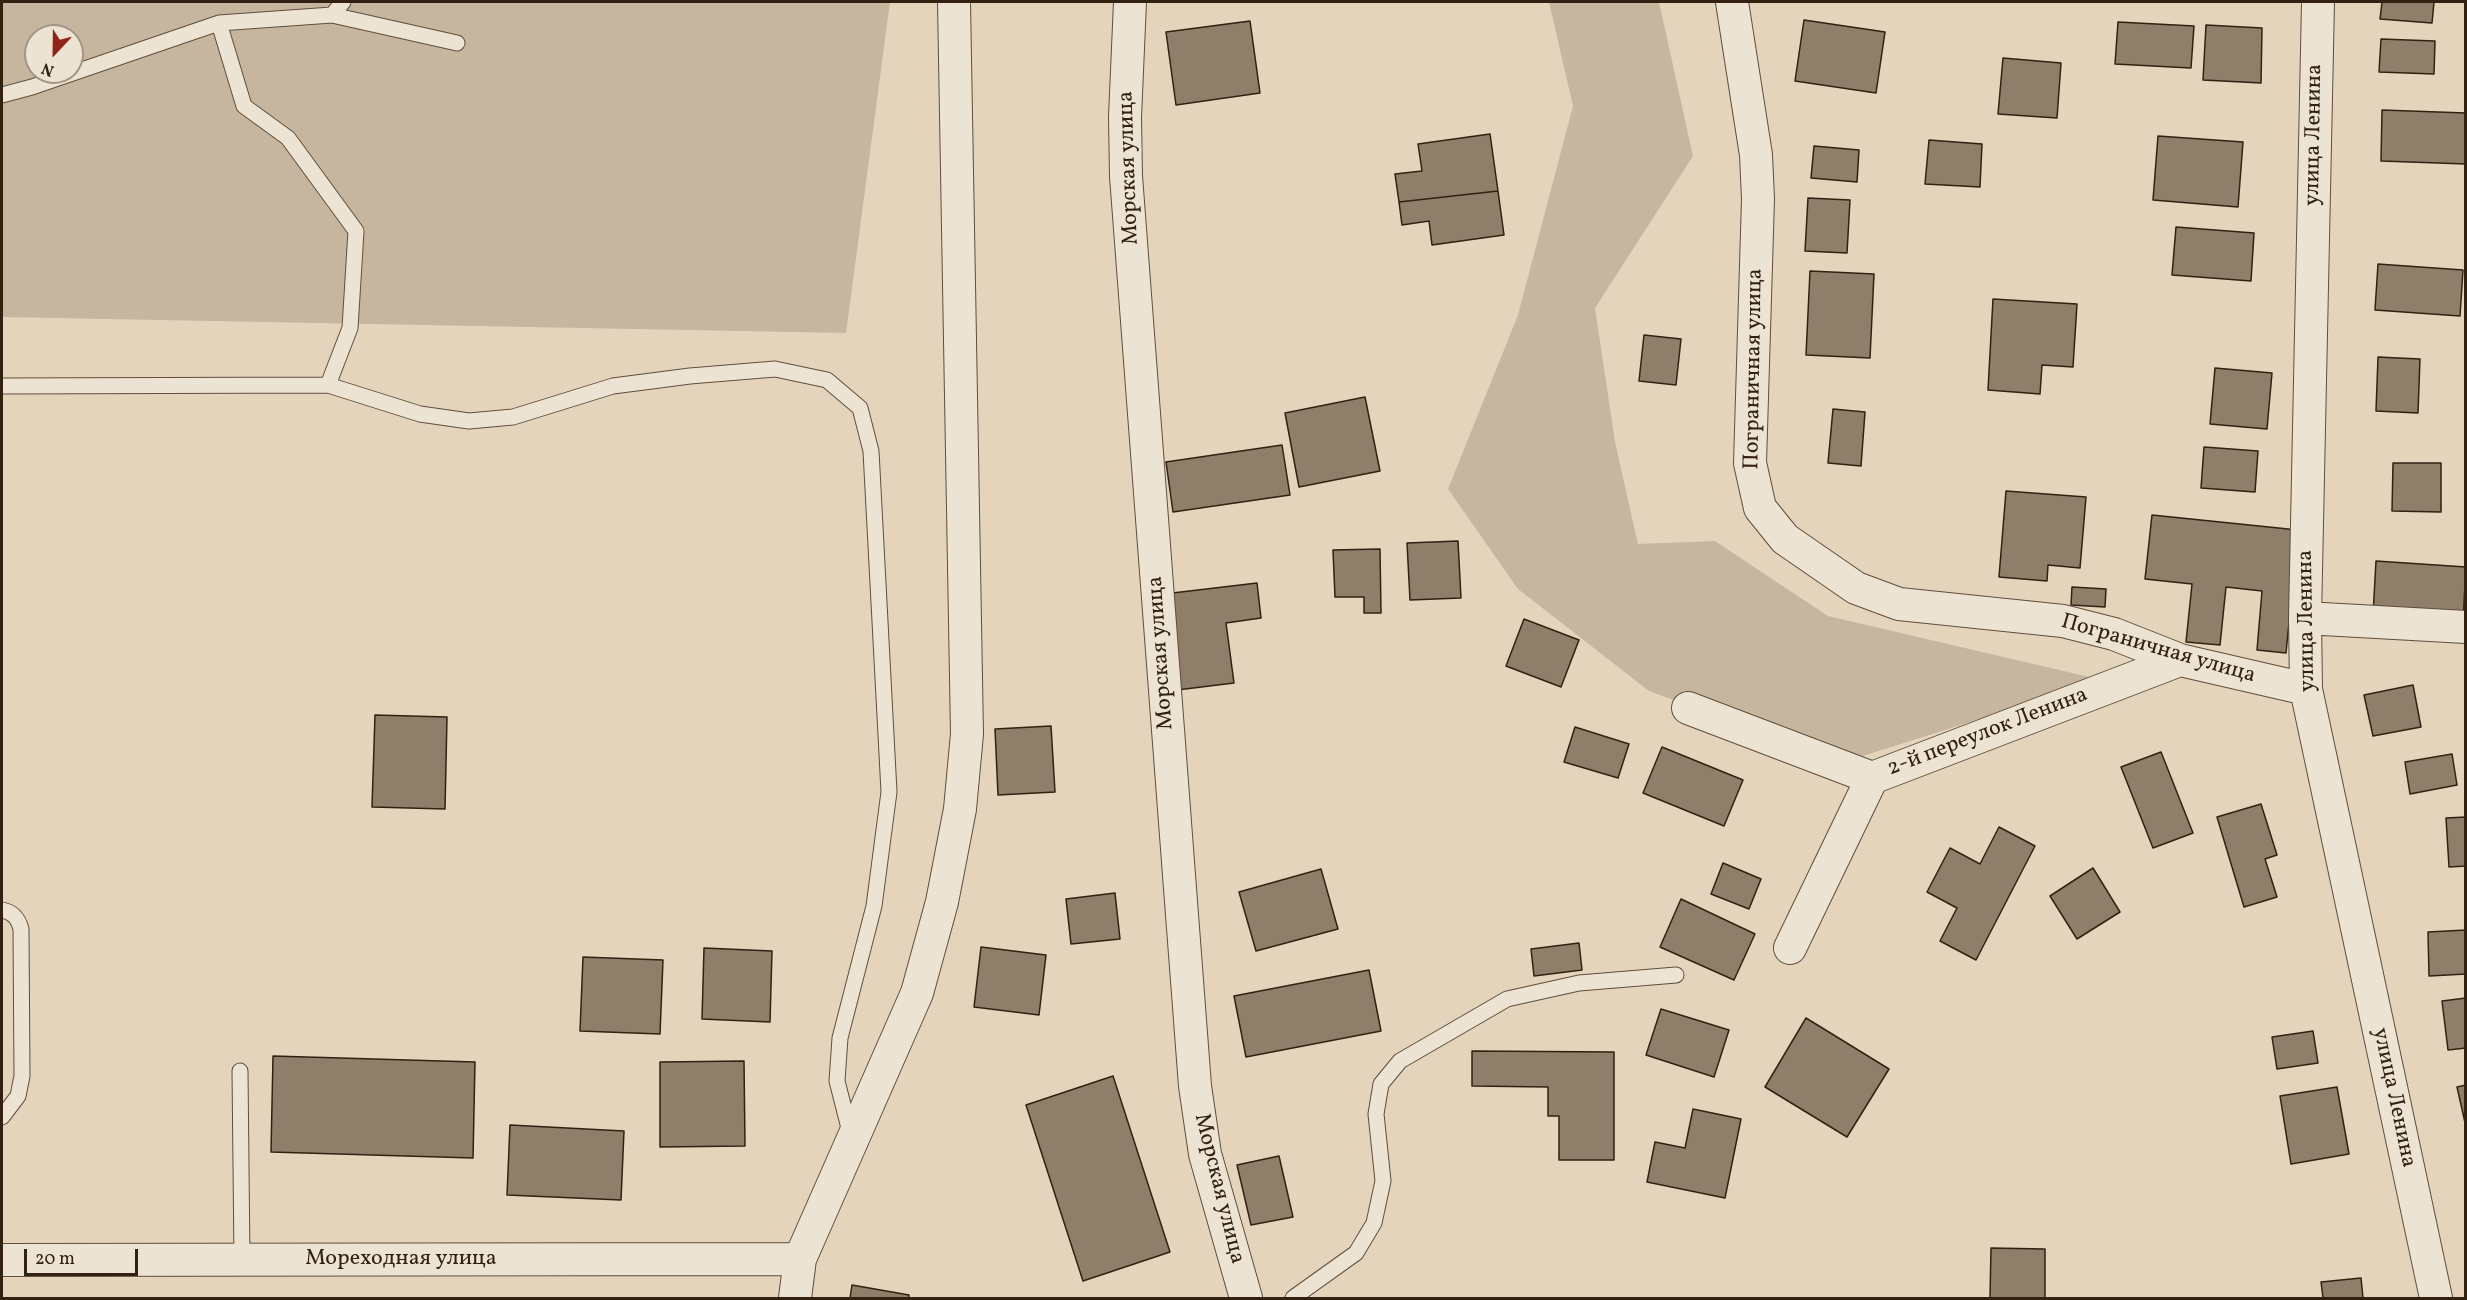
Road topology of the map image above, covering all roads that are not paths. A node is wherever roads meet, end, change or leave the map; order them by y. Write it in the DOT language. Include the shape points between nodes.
graph roads {
  1 [pos="343,2"];
  2 [pos="954,2"];
  3 [pos="1130,2"];
  4 [pos="1732,2"];
  5 [pos="2318,2"];
  6 [pos="332,15"];
  7 [pos="219,23"];
  8 [pos="457,44"];
  9 [pos="2,95"];
  10 [pos="328,385"];
  11 [pos="2,386"];
  12 [pos="2305,618"];
  13 [pos="2466,627"];
  14 [pos="2180,660"];
  15 [pos="2306,689"];
  16 [pos="1688,708"];
  17 [pos="1872,778"];
  18 [pos="2,910"];
  19 [pos="1790,948"];
  20 [pos="1676,975"];
  21 [pos="240,1071"];
  22 [pos="2,1117"];
  23 [pos="852,1139"];
  24 [pos="800,1259"];
  25 [pos="2,1260"];
  26 [pos="242,1260"];
  27 [pos="795,1299"];
  28 [pos="1246,1299"];
  29 [pos="1293,1299"];
  30 [pos="2436,1299"];
  1 -- 6 [label="lane"];
  2 -- 23 [label="street" via="967,734 960,809 942,903 916,993"];
  3 -- 28 [label="street, Морская улица" via="1126,176 1195,1086 1204,1154"];
  4 -- 14 [label="street, Пограничная улица" via="1756,155 1750,463 1760,508 1785,539 1838,576 1856,588 1899,604 2063,621 2114,634"];
  5 -- 12 [label="street, улица Ленина"];
  6 -- 7 [label="lane"];
  6 -- 8 [label="lane"];
  7 -- 9 [label="lane"];
  7 -- 10 [label="lane" via="244,106 288,138 356,231 350,328"];
  10 -- 11 [label="lane"];
  10 -- 23 [label="lane" via="420,414 469,421 513,417 613,386 775,369 827,380 860,408 871,452 889,792 874,906 840,1038 837,1081"];
  12 -- 13 [label="street"];
  12 -- 15 [label="street, улица Ленина"];
  14 -- 15 [label="street, Пограничная улица"];
  14 -- 17 [label="street, 2-й переулок Ленина"];
  15 -- 30 [label="street, улица Ленина"];
  16 -- 17 [label="street"];
  17 -- 19 [label="street, 2-й переулок Ленина"];
  18 -- 22 [label="lane" via="10,912 21,929 22,1076 18,1096"];
  20 -- 29 [label="lane" via="1579,982 1507,999 1400,1061 1381,1084 1376,1114 1383,1181 1374,1223 1356,1253"];
  21 -- 26 [label="lane"];
  23 -- 24 [label="street"];
  24 -- 26 [label="street, Мореходная улица"];
  24 -- 27 [label="street"];
  25 -- 26 [label="street, Мореходная улица"];
}
